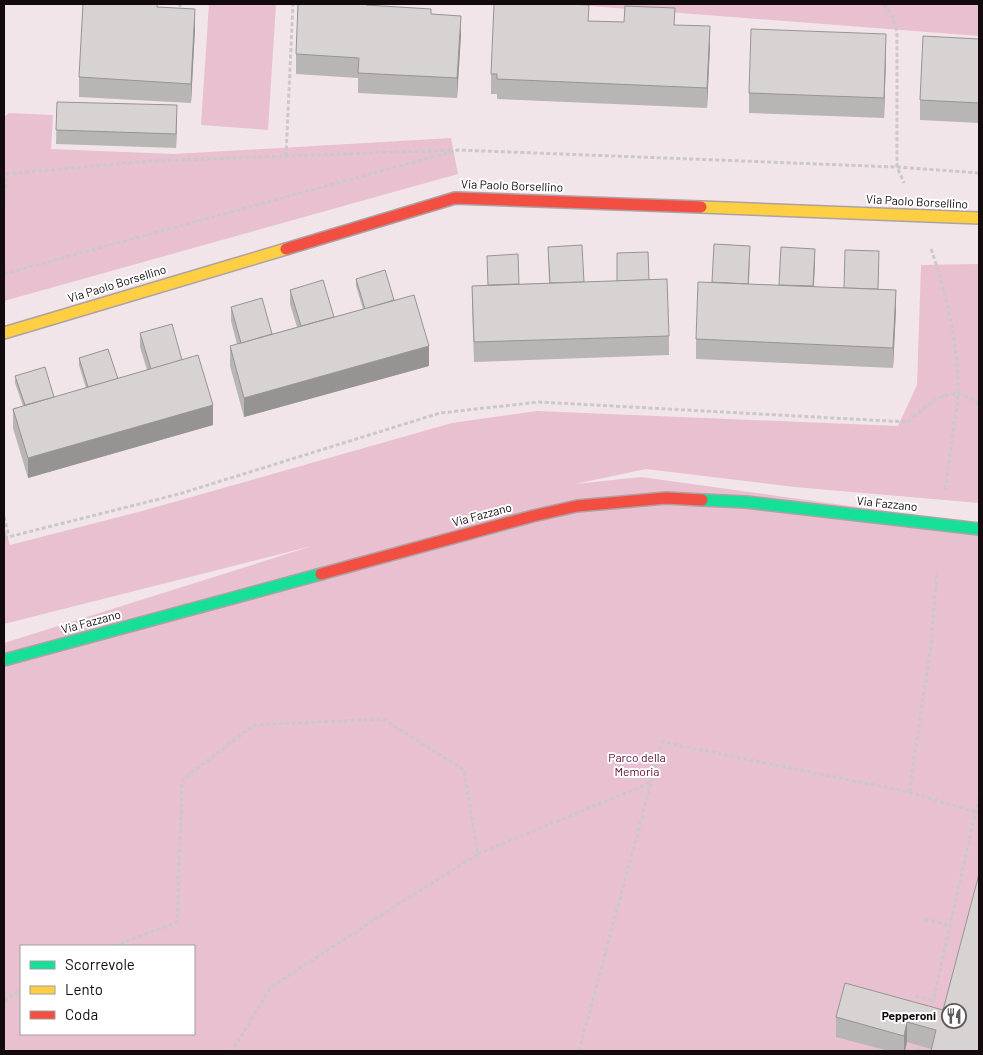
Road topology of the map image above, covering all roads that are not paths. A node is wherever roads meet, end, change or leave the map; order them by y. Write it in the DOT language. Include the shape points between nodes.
graph roads {
  1 [pos="979,218"];
  2 [pos="4,333"];
  3 [pos="979,529"];
  4 [pos="4,660"];
  1 -- 2 [label="street, Via Paolo Borsellino" via="455,198"];
  3 -- 4 [label="street, Via Fazzano" via="708,500 666,498 577,506"];
}
